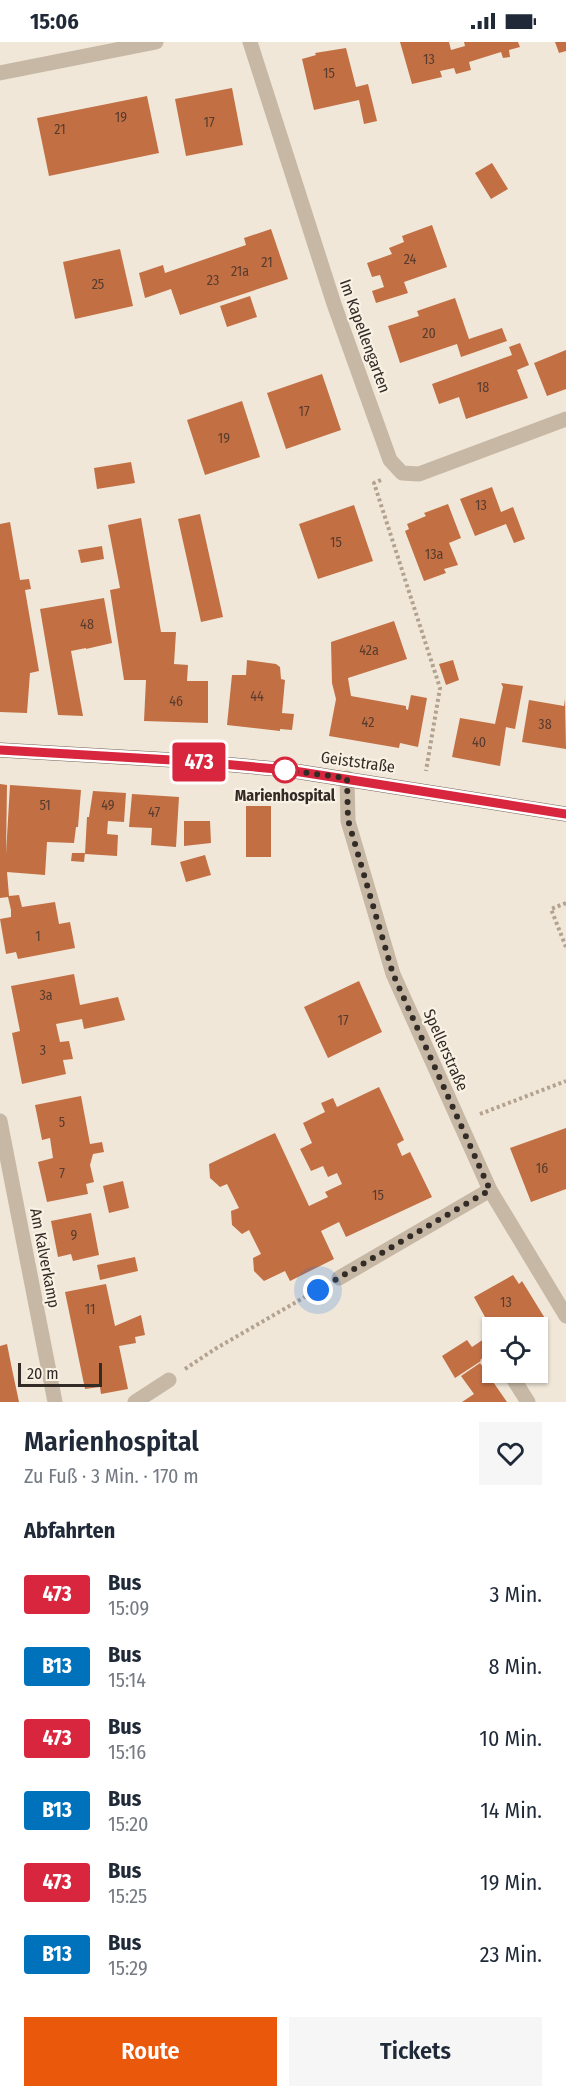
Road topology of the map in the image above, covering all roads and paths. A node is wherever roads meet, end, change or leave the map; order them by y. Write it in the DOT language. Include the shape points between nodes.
graph roads {
  1 [pos="156,42"];
  2 [pos="250,42"];
  3 [pos="0,73"];
  4 [pos="566,418"];
  5 [pos="402,473"];
  6 [pos="0,750"];
  7 [pos="347,778"];
  8 [pos="423,790"];
  9 [pos="566,814"];
  10 [pos="566,903"];
  11 [pos="566,947"];
  12 [pos="566,1081"];
  13 [pos="0,1121"];
  14 [pos="459,1122"];
  15 [pos="490,1190"];
  16 [pos="339,1278"];
  17 [pos="566,1316"];
  18 [pos="169,1380"];
  19 [pos="516,1383"];
  20 [pos="55,1402"];
  21 [pos="135,1402"];
  22 [pos="528,1402"];
  1 -- 3 [label="street"];
  2 -- 5 [label="street, Im Kapellengarten" via="334,304 390,460"];
  4 -- 5 [label="street" via="419,474"];
  5 -- 8 [label="path" via="374,483 440,688"];
  6 -- 7 [label="main road, Geiststraße" via="189,761"];
  7 -- 8 [label="main road, Geiststraße"];
  7 -- 14 [label="street, Spellerstraße" via="348,820 393,974"];
  8 -- 9 [label="main road, Geiststraße"];
  10 -- 11 [label="path" via="551,909"];
  12 -- 14 [label="path"];
  13 -- 20 [label="street, Am Kalverkamp"];
  14 -- 15 [label="street, Spellerstraße"];
  15 -- 16 [label="street"];
  15 -- 17 [label="street, Spellerstraße"];
  16 -- 18 [label="path"];
  18 -- 21 [label="street"];
  19 -- 22 [label="street"];
}
